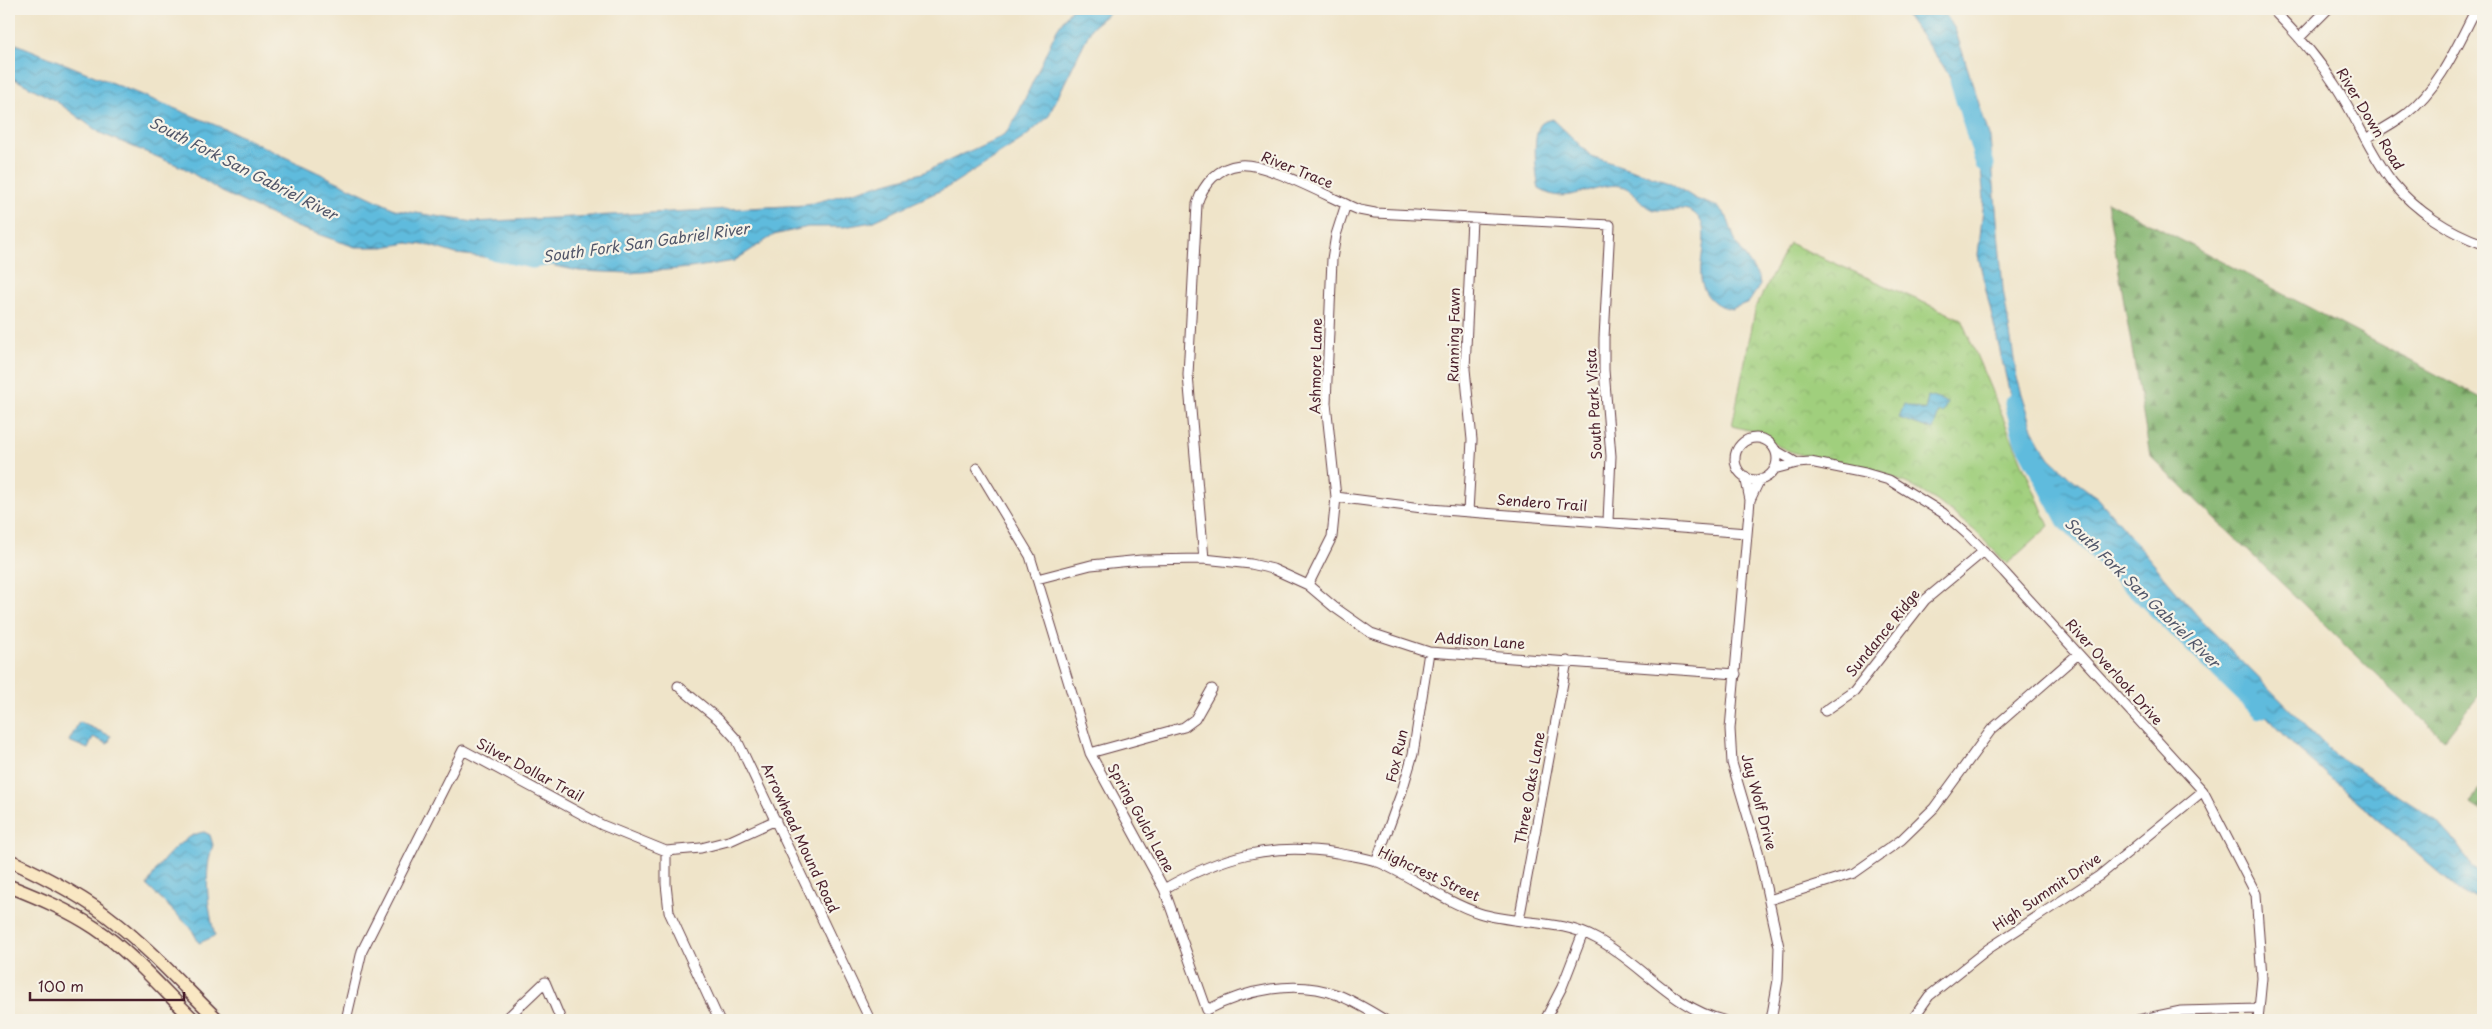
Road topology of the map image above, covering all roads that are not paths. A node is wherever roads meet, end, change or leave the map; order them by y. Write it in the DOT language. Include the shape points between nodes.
graph roads {
  1 [pos="2272,9"];
  2 [pos="2328,9"];
  3 [pos="2476,9"];
  4 [pos="2299,38"];
  5 [pos="2367,138"];
  6 [pos="1346,204"];
  7 [pos="1472,219"];
  8 [pos="1610,225"];
  9 [pos="2483,244"];
  10 [pos="1775,450"];
  11 [pos="1797,463"];
  12 [pos="977,468"];
  13 [pos="1774,469"];
  14 [pos="1745,476"];
  15 [pos="1760,479"];
  16 [pos="1336,497"];
  17 [pos="1750,500"];
  18 [pos="1468,512"];
  19 [pos="1608,521"];
  20 [pos="1747,532"];
  21 [pos="1984,551"];
  22 [pos="1204,559"];
  23 [pos="1037,579"];
  24 [pos="1308,585"];
  25 [pos="1429,652"];
  26 [pos="2078,654"];
  27 [pos="1567,661"];
  28 [pos="1736,674"];
  29 [pos="678,686"];
  30 [pos="1212,689"];
  31 [pos="1825,711"];
  32 [pos="1090,753"];
  33 [pos="2203,791"];
  34 [pos="776,820"];
  35 [pos="666,851"];
  36 [pos="9,860"];
  37 [pos="1376,862"];
  38 [pos="26,868"];
  39 [pos="12,887"];
  40 [pos="1164,889"];
  41 [pos="1769,900"];
  42 [pos="1520,920"];
  43 [pos="1583,933"];
  44 [pos="2259,1009"];
  45 [pos="194,1020"];
  46 [pos="218,1020"];
  47 [pos="346,1020"];
  48 [pos="505,1020"];
  49 [pos="561,1020"];
  50 [pos="720,1020"];
  51 [pos="870,1020"];
  52 [pos="1385,1020"];
  53 [pos="1545,1020"];
  54 [pos="1723,1020"];
  55 [pos="1771,1020"];
  56 [pos="1912,1020"];
  57 [pos="2138,1020"];
  58 [pos="2258,1020"];
  1 -- 4 [label="street, River Down Road"];
  2 -- 4 [label="street"];
  3 -- 5 [label="street" via="2448,62 2419,103 2393,124"];
  4 -- 5 [label="street, River Down Road" via="2335,84"];
  5 -- 9 [label="street, River Down Road" via="2393,183 2409,199 2450,230"];
  6 -- 7 [label="street, River Trace" via="1375,213"];
  6 -- 16 [label="street, Ashmore Lane" via="1332,259 1326,395"];
  6 -- 22 [label="street, River Trace" via="1275,173 1246,165 1223,170 1207,182 1200,195 1188,375"];
  7 -- 8 [label="street, River Trace"];
  7 -- 18 [label="street, Running Fawn" via="1465,369 1472,440"];
  8 -- 19 [label="street, South Park Vista" via="1604,338 1611,456"];
  10 -- 11 [label="street"];
  10 -- 13 [label="street"];
  10 -- 14 [label="street" via="1760,438 1742,443 1735,460"];
  11 -- 13 [label="street"];
  11 -- 21 [label="street, River Overlook Drive" via="1810,462 1889,480 1943,513"];
  12 -- 23 [label="street, Spring Gulch Lane" via="1020,536"];
  13 -- 15 [label="street"];
  14 -- 15 [label="street"];
  14 -- 17 [label="street, Jay Wolf Drive"];
  15 -- 17 [label="street, Jay Wolf Drive"];
  16 -- 18 [label="street, Sendero Trail"];
  16 -- 24 [label="street, Ashmore Lane" via="1332,537"];
  17 -- 20 [label="street, Jay Wolf Drive"];
  18 -- 19 [label="street, Sendero Trail"];
  19 -- 20 [label="street, Sendero Trail"];
  20 -- 28 [label="street, Jay Wolf Drive"];
  21 -- 26 [label="street, River Overlook Drive"];
  21 -- 31 [label="street, Sundance Ridge" via="1925,600 1854,691"];
  22 -- 23 [label="street, Addison Lane" via="1091,565"];
  22 -- 24 [label="street, Addison Lane" via="1273,569"];
  23 -- 32 [label="street, Spring Gulch Lane"];
  24 -- 25 [label="street, Addison Lane" via="1371,633"];
  25 -- 27 [label="street, Addison Lane"];
  25 -- 37 [label="street, Fox Run" via="1413,754"];
  26 -- 33 [label="street, River Overlook Drive"];
  26 -- 41 [label="street" via="1991,730 1934,808 1901,840 1854,874"];
  27 -- 28 [label="street, Addison Lane"];
  27 -- 42 [label="street, Three Oaks Lane"];
  28 -- 41 [label="street, Jay Wolf Drive" via="1730,729 1732,763"];
  29 -- 34 [label="street, Arrowhead Mound Road" via="718,719 737,740"];
  30 -- 32 [label="street" via="1195,719 1184,726"];
  32 -- 40 [label="street, Spring Gulch Lane"];
  33 -- 44 [label="street, River Overlook Drive" via="2256,894 2262,978"];
  33 -- 56 [label="street, High Summit Drive" via="2099,876 1988,949 1929,996"];
  34 -- 35 [label="street, Silver Dollar Trail" via="732,840 701,848"];
  34 -- 51 [label="street, Arrowhead Mound Road"];
  35 -- 47 [label="street, Silver Dollar Trail" via="602,825 463,750 362,951"];
  35 -- 50 [label="street" via="669,912"];
  36 -- 38 [label="street"];
  37 -- 40 [label="street, Highcrest Street" via="1320,850 1252,852 1199,869"];
  37 -- 42 [label="street, Highcrest Street" via="1458,905 1480,913"];
  38 -- 39 [label="street"];
  38 -- 46 [label="street" via="72,892 114,921"];
  39 -- 45 [label="street" via="97,929"];
  40 -- 52 [label="street, Spring Gulch Lane" via="1207,1010 1225,1000 1257,991 1310,989 1337,994"];
  41 -- 55 [label="street, Jay Wolf Drive" via="1779,947 1778,980"];
  42 -- 43 [label="street, Highcrest Street"];
  43 -- 53 [label="street"];
  43 -- 54 [label="street, Highcrest Street" via="1620,953 1684,1005"];
  44 -- 57 [label="street" via="2181,1011"];
  44 -- 58 [label="street, River Overlook Drive"];
  48 -- 49 [label="street" via="545,982"];
}
